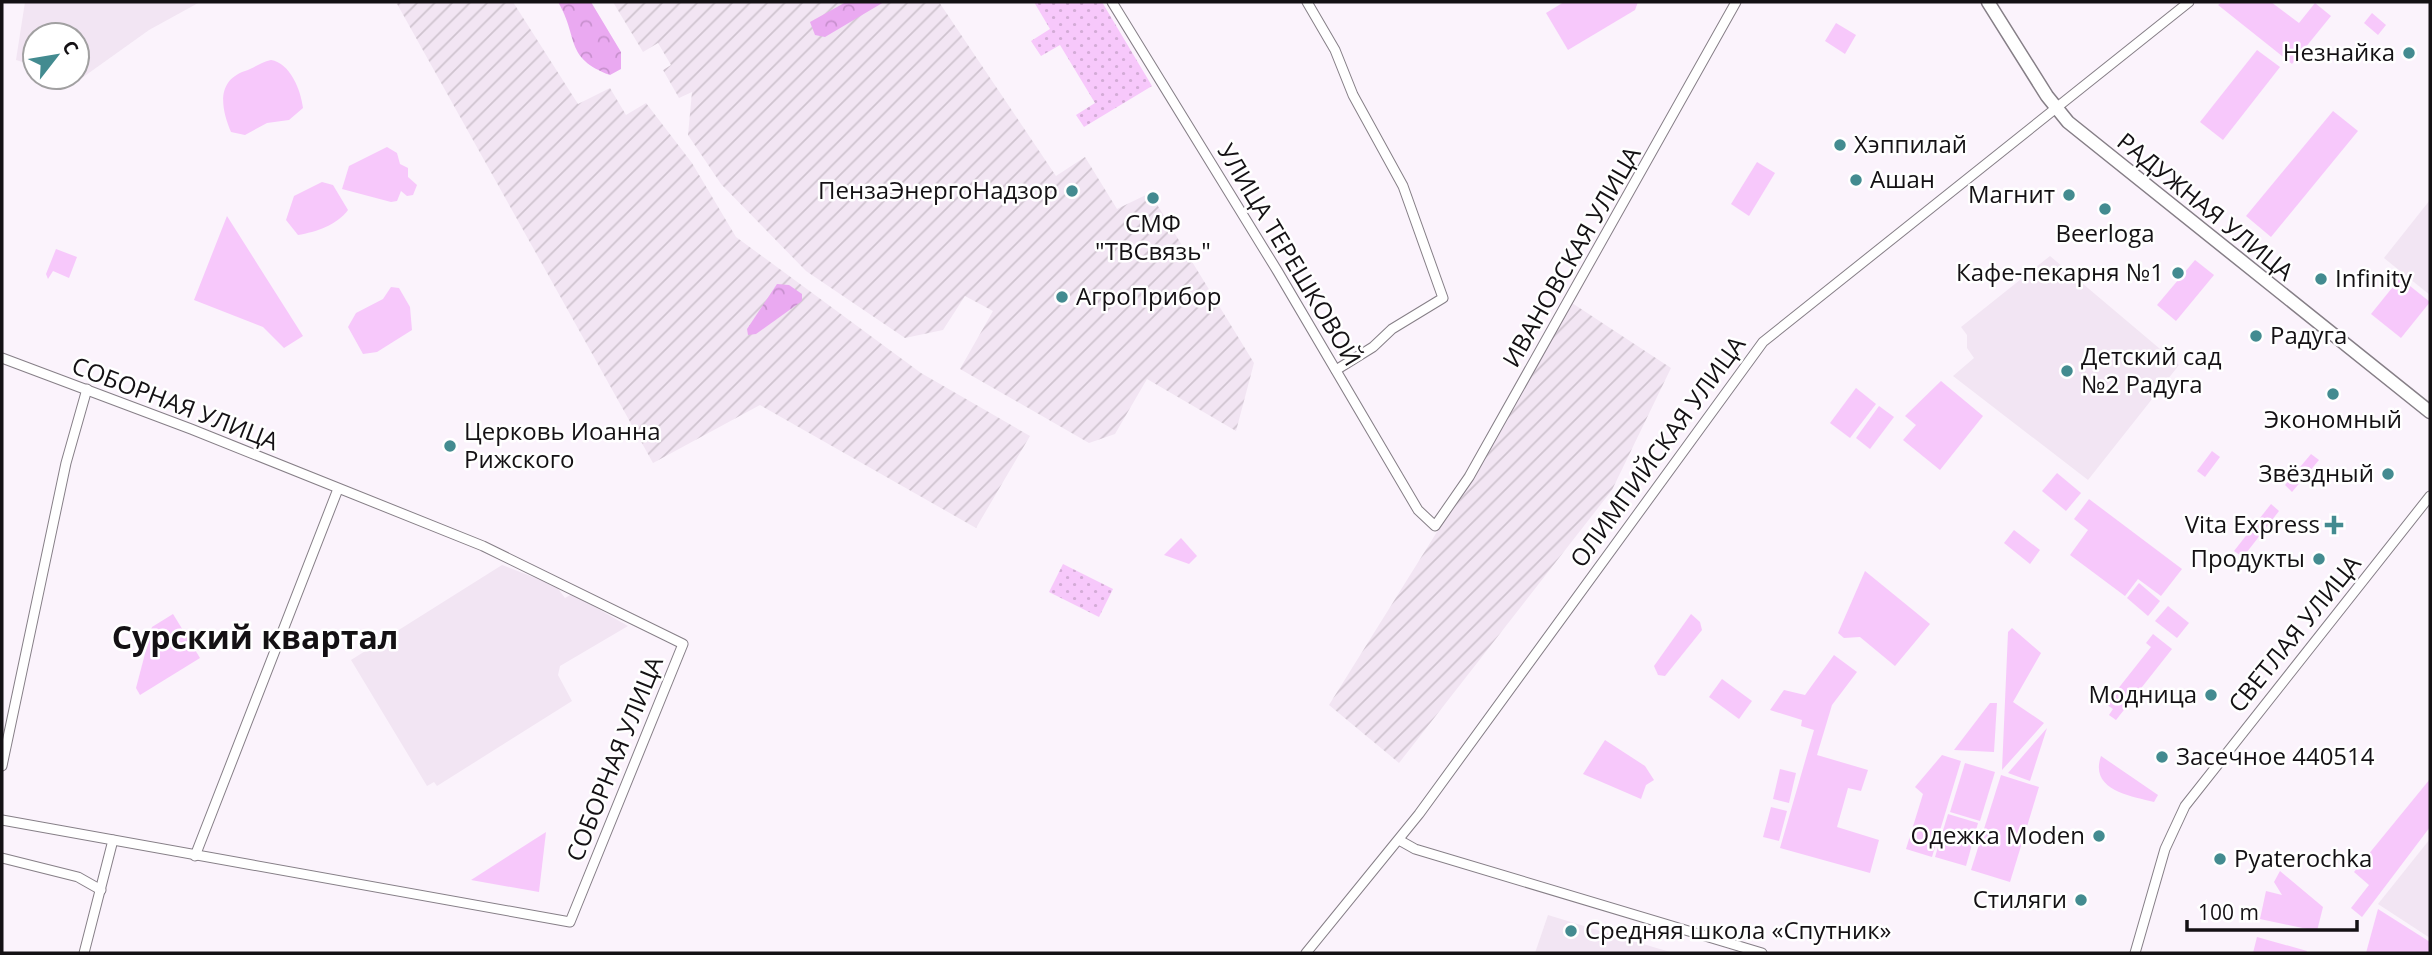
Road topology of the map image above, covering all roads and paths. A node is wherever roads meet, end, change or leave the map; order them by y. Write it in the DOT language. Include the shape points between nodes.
graph roads {
  1 [pos="1112,2"];
  2 [pos="1307,2"];
  3 [pos="1736,2"];
  4 [pos="1988,2"];
  5 [pos="2189,2"];
  6 [pos="2056,108"];
  7 [pos="2,358"];
  8 [pos="1336,370"];
  9 [pos="87,389"];
  10 [pos="2430,412"];
  11 [pos="338,489"];
  12 [pos="2430,496"];
  13 [pos="1435,526"];
  14 [pos="2,766"];
  15 [pos="2,820"];
  16 [pos="113,840"];
  17 [pos="1399,841"];
  18 [pos="195,856"];
  19 [pos="2,858"];
  20 [pos="101,890"];
  21 [pos="84,953"];
  22 [pos="1306,953"];
  23 [pos="1762,953"];
  24 [pos="2135,953"];
  1 -- 8 [label="street, УЛИЦА ТЕРЕШКОВОЙ"];
  2 -- 8 [label="street" via="1404,186 1443,298 1392,328 1373,347"];
  3 -- 13 [label="street, ИВАНОВСКАЯ УЛИЦА" via="1469,477"];
  4 -- 6 [label="main road, РАДУЖНАЯ УЛИЦА"];
  5 -- 6 [label="street, ОЛИМПИЙСКАЯ УЛИЦА"];
  6 -- 10 [label="main road, РАДУЖНАЯ УЛИЦА" via="2077,131 2176,212"];
  6 -- 17 [label="street, ОЛИМПИЙСКАЯ УЛИЦА" via="1763,342"];
  7 -- 9 [label="street, СОБОРНАЯ УЛИЦА"];
  8 -- 13 [label="street, УЛИЦА ТЕРЕШКОВОЙ" via="1418,510"];
  9 -- 11 [label="street, СОБОРНАЯ УЛИЦА"];
  9 -- 14 [label="street" via="63,475"];
  11 -- 18 [label="street"];
  11 -- 18 [label="street, СОБОРНАЯ УЛИЦА" via="483,546 682,644 570,922"];
  12 -- 24 [label="street, СВЕТЛАЯ УЛИЦА" via="2185,806 2165,849"];
  15 -- 16 [label="street, СОБОРНАЯ УЛИЦА"];
  16 -- 18 [label="street, СОБОРНАЯ УЛИЦА"];
  16 -- 20 [label="street"];
  17 -- 22 [label="street, ОЛИМПИЙСКАЯ УЛИЦА"];
  17 -- 23 [label="street"];
  19 -- 20 [label="street" via="78,877"];
  20 -- 21 [label="street"];
}
